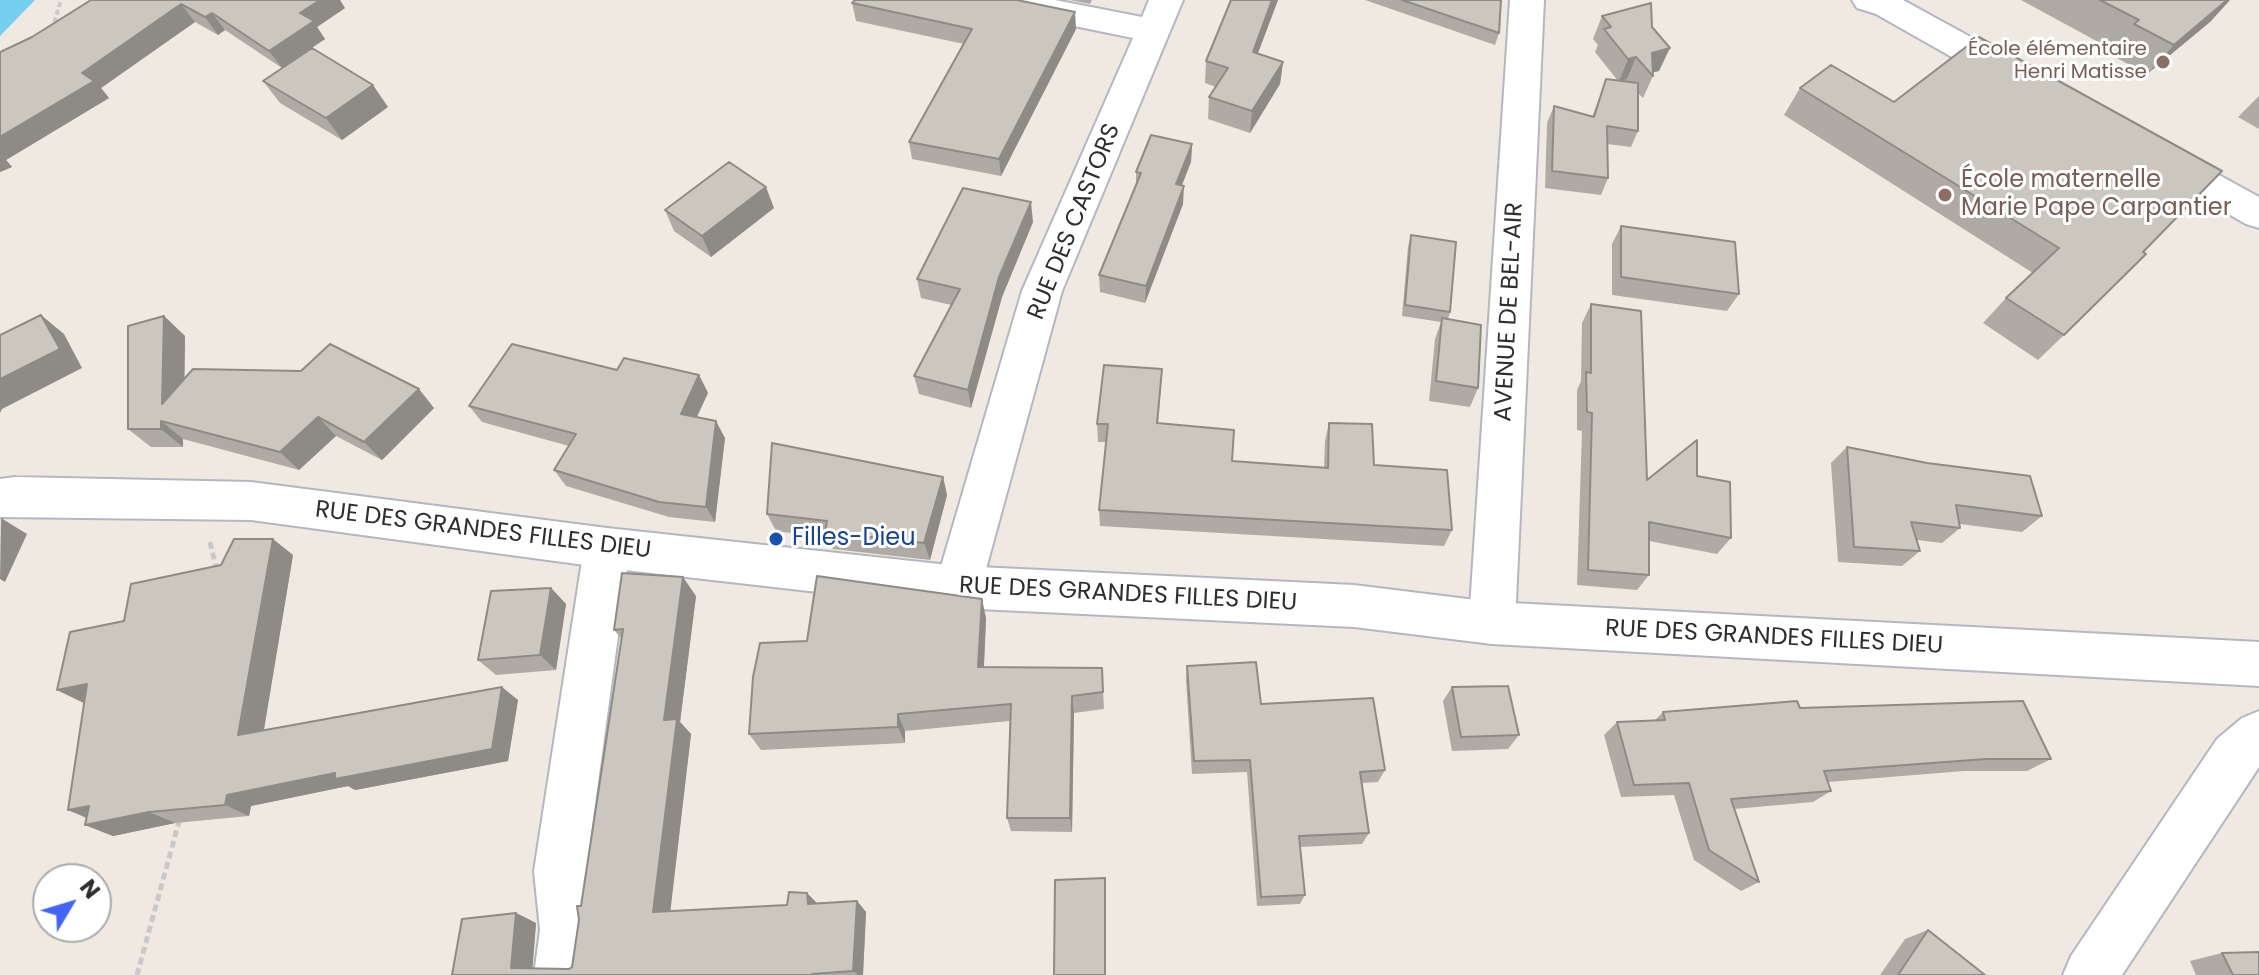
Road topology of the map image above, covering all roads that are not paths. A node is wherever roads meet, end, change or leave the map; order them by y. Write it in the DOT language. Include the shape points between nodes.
graph roads {
  1 [pos="1001,0"];
  2 [pos="1527,0"];
  3 [pos="1869,0"];
  4 [pos="1160,16"];
  5 [pos="2042,92"];
  6 [pos="2123,138"];
  7 [pos="2259,214"];
  8 [pos="0,498"];
  9 [pos="607,548"];
  10 [pos="958,587"];
  11 [pos="1492,623"];
  12 [pos="2259,664"];
  13 [pos="2259,735"];
  14 [pos="561,975"];
  15 [pos="2090,975"];
  1 -- 4 [label="street"];
  2 -- 11 [label="street, AVENUE DE BEL-AIR"];
  3 -- 5 [label="street"];
  4 -- 10 [label="street, RUE DES CASTORS" via="1042,291"];
  6 -- 7 [label="street"];
  8 -- 9 [label="street, RUE DES GRANDES FILLES DIEU" via="251,501"];
  9 -- 10 [label="street, RUE DES GRANDES FILLES DIEU"];
  9 -- 14 [label="street" via="560,871 567,930"];
  10 -- 11 [label="street, RUE DES GRANDES FILLES DIEU" via="1354,606"];
  11 -- 12 [label="street, RUE DES GRANDES FILLES DIEU"];
  13 -- 15 [label="street" via="2235,756"];
}
